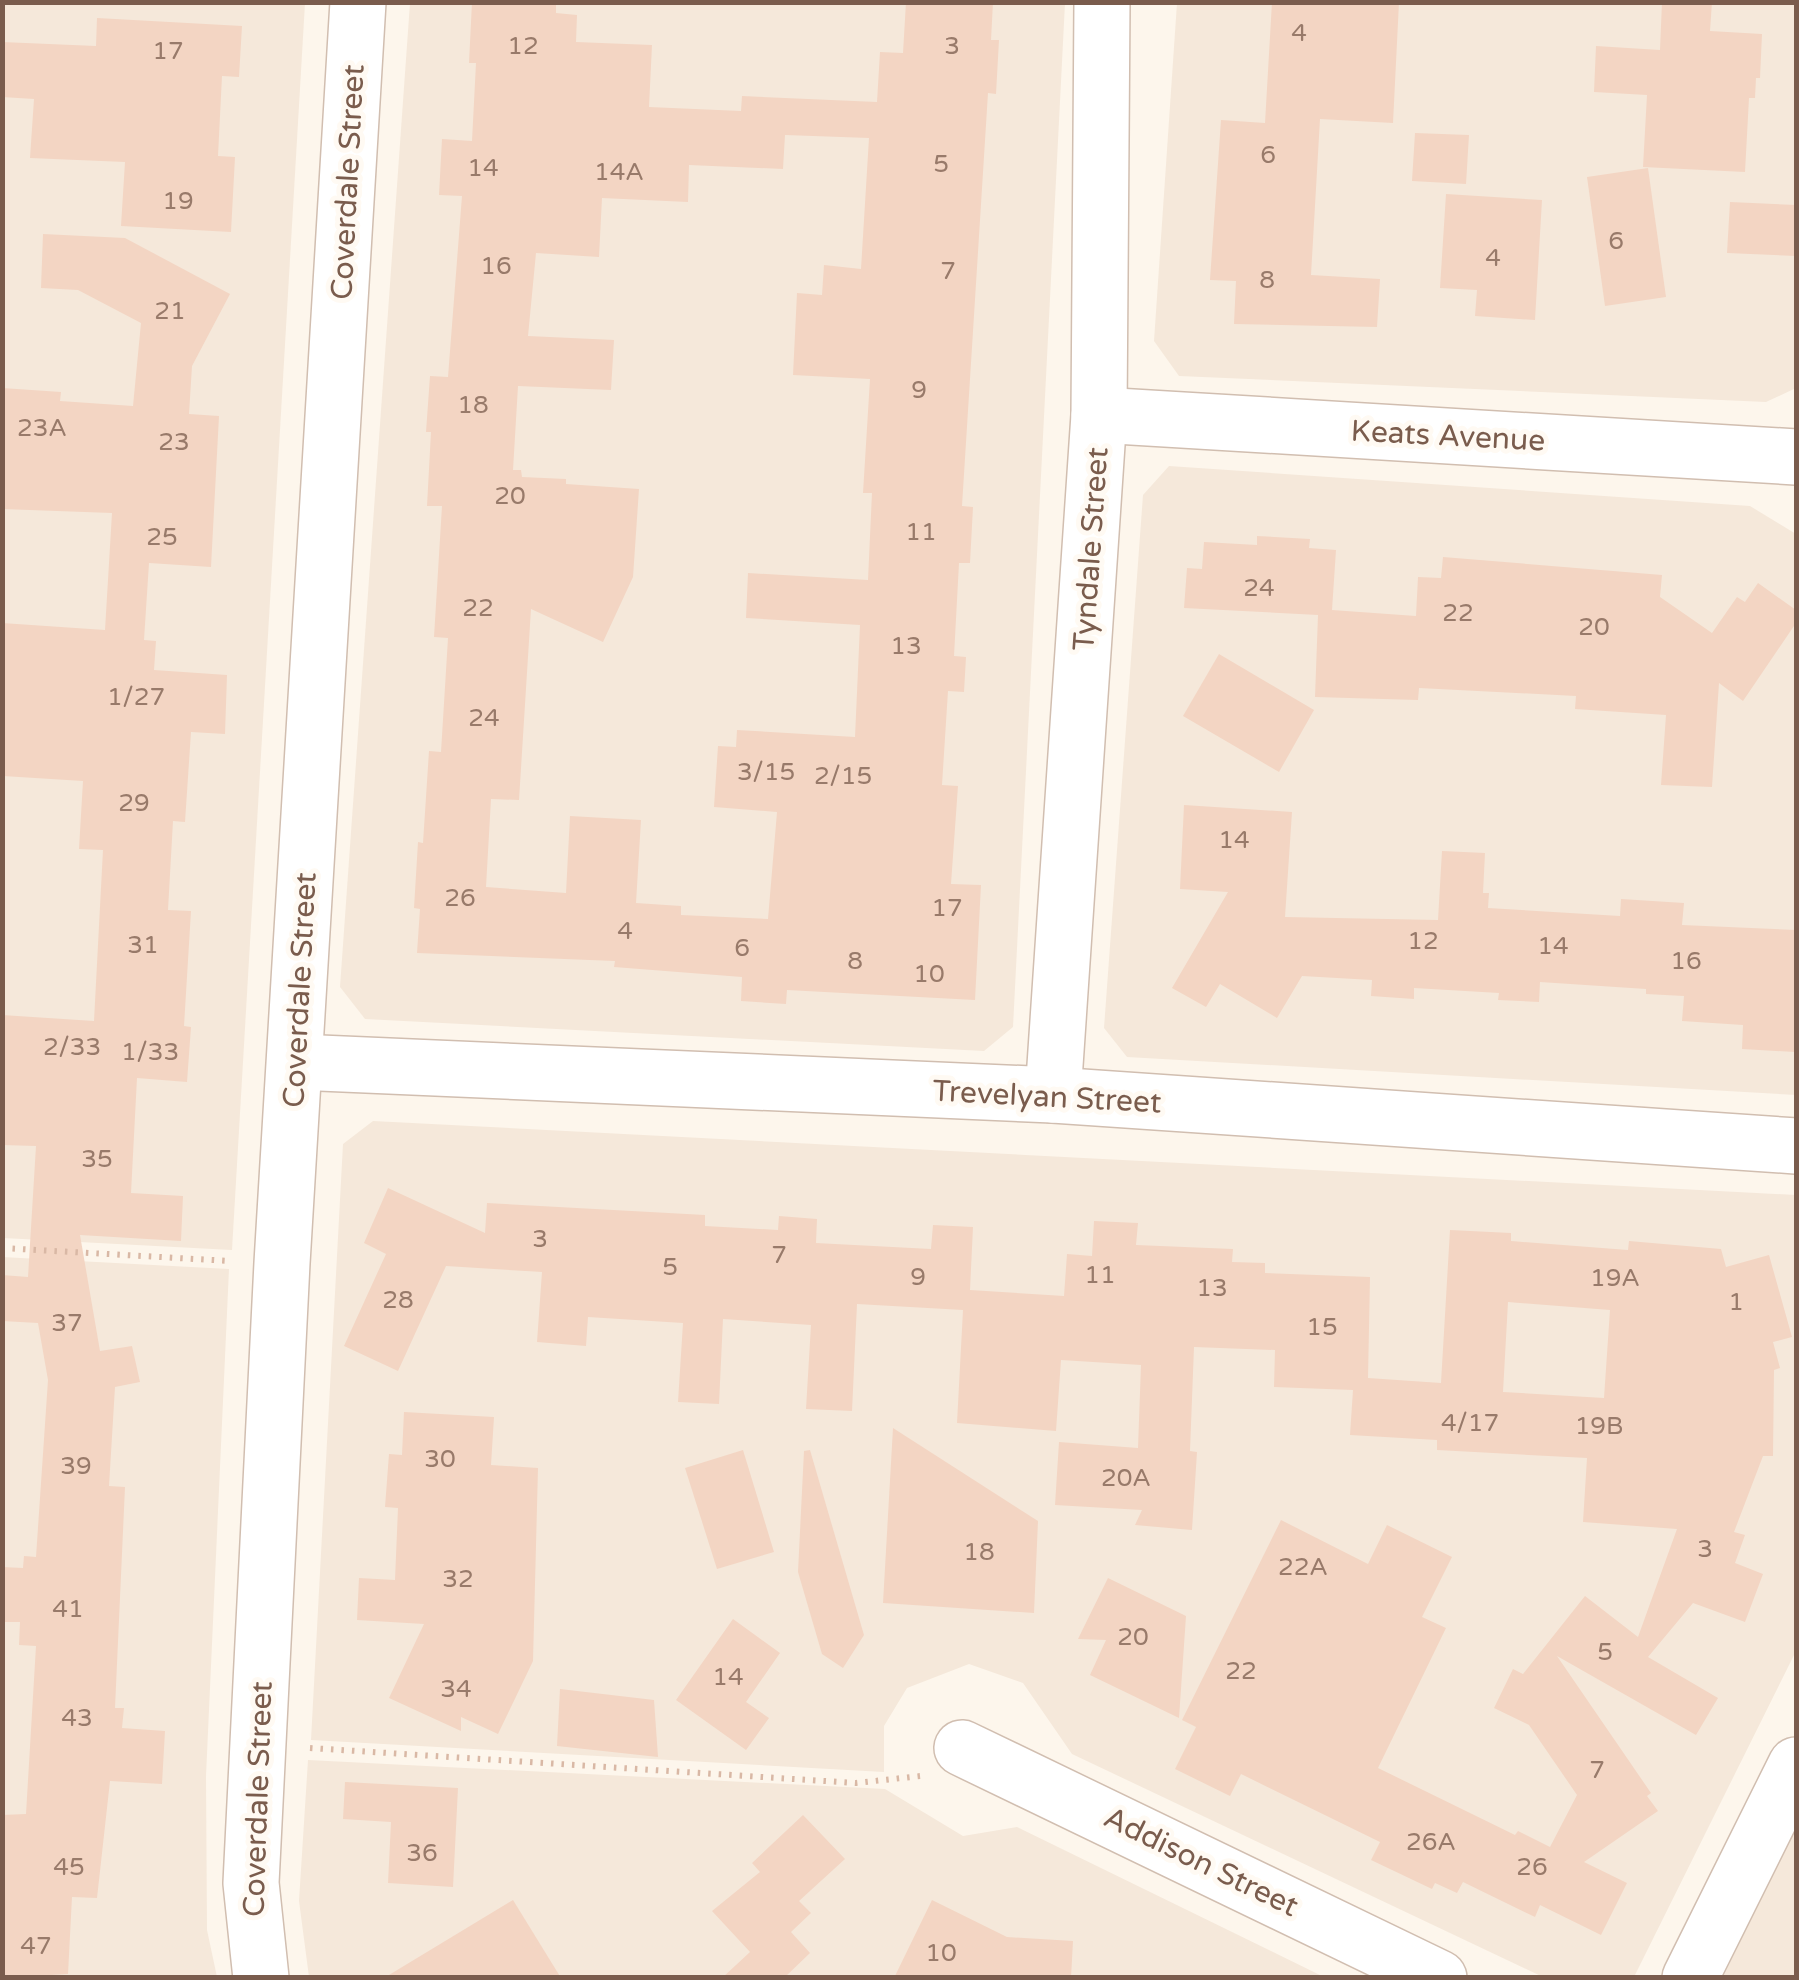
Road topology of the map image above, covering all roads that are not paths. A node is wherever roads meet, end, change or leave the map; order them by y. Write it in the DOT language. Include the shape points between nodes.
graph roads {
  1 [pos="358,2"];
  2 [pos="1102,2"];
  3 [pos="1099,415"];
  4 [pos="1796,457"];
  5 [pos="297,1062"];
  6 [pos="1053,1096"];
  7 [pos="1796,1146"];
  8 [pos="962,1748"];
  9 [pos="1796,1765"];
  10 [pos="261,1978"];
  11 [pos="1439,1978"];
  12 [pos="1690,1978"];
  1 -- 5 [label="street, Coverdale Street"];
  2 -- 3 [label="street, Tyndale Street"];
  3 -- 4 [label="street, Keats Avenue"];
  3 -- 6 [label="street, Tyndale Street"];
  5 -- 6 [label="street, Trevelyan Street"];
  5 -- 10 [label="street, Coverdale Street" via="250,1883"];
  6 -- 7 [label="street, Trevelyan Street"];
  8 -- 11 [label="street, Addison Street"];
  9 -- 12 [label="street"];
}
